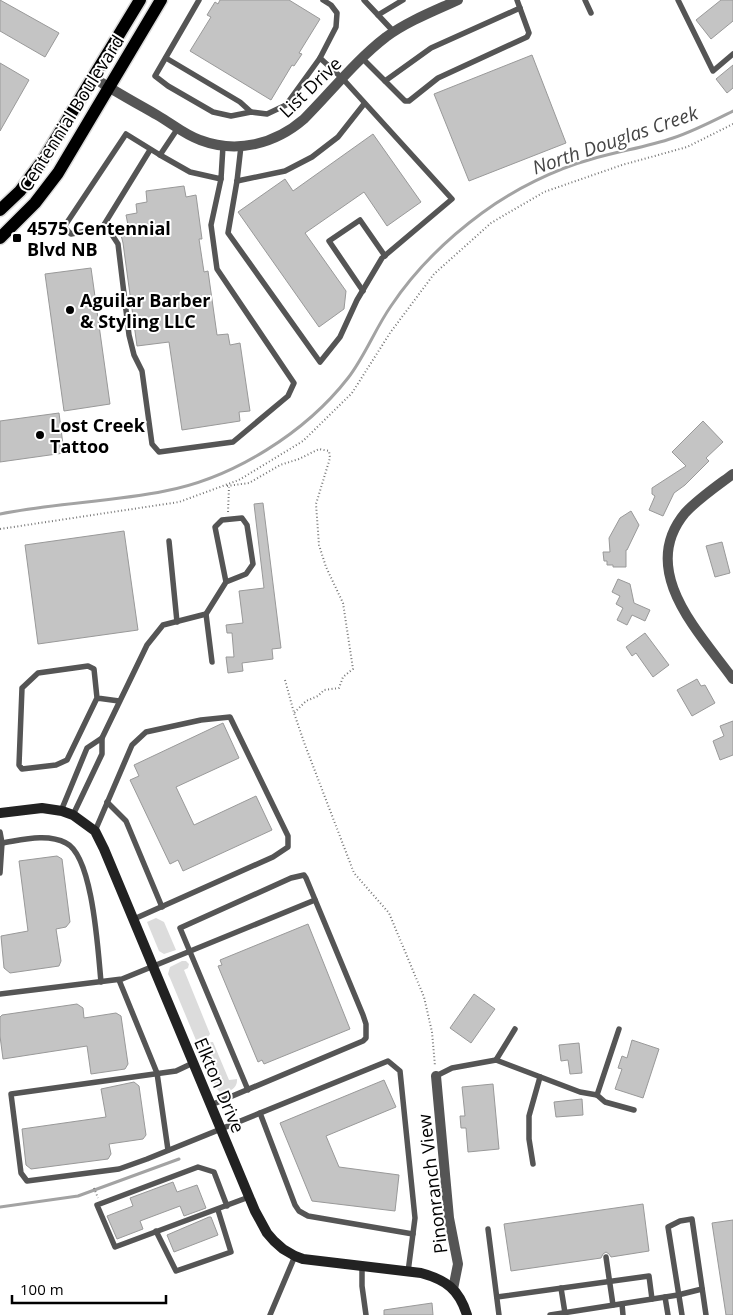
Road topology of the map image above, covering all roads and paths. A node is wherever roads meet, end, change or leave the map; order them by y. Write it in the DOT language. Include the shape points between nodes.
graph roads {
  1 [pos="140,0"];
  2 [pos="162,0"];
  3 [pos="200,0"];
  4 [pos="323,0"];
  5 [pos="364,0"];
  6 [pos="403,0"];
  7 [pos="458,0"];
  8 [pos="517,0"];
  9 [pos="585,0"];
  10 [pos="678,0"];
  11 [pos="520,8"];
  12 [pos="592,13"];
  13 [pos="378,15"];
  14 [pos="394,32"];
  15 [pos="733,54"];
  16 [pos="166,58"];
  17 [pos="320,58"];
  18 [pos="362,58"];
  19 [pos="94,78"];
  20 [pos="342,79"];
  21 [pos="385,81"];
  22 [pos="110,88"];
  23 [pos="364,104"];
  24 [pos="251,112"];
  25 [pos="733,124"];
  26 [pos="178,128"];
  27 [pos="223,146"];
  28 [pos="241,146"];
  29 [pos="150,150"];
  30 [pos="160,155"];
  31 [pos="221,179"];
  32 [pos="237,181"];
  33 [pos="0,210"];
  34 [pos="105,224"];
  35 [pos="0,238"];
  36 [pos="385,256"];
  37 [pos="363,291"];
  38 [pos="733,474"];
  39 [pos="229,485"];
  40 [pos="228,520"];
  41 [pos="0,529"];
  42 [pos="169,541"];
  43 [pos="226,582"];
  44 [pos="206,614"];
  45 [pos="177,622"];
  46 [pos="212,662"];
  47 [pos="733,679"];
  48 [pos="285,680"];
  49 [pos="97,698"];
  50 [pos="120,702"];
  51 [pos="294,713"];
  52 [pos="102,738"];
  53 [pos="107,802"];
  54 [pos="61,810"];
  55 [pos="0,813"];
  56 [pos="73,815"];
  57 [pos="95,831"];
  58 [pos="0,832"];
  59 [pos="2,843"];
  60 [pos="0,873"];
  61 [pos="315,900"];
  62 [pos="162,907"];
  63 [pos="134,919"];
  64 [pos="190,951"];
  65 [pos="153,966"];
  66 [pos="119,980"];
  67 [pos="101,982"];
  68 [pos="0,994"];
  69 [pos="515,1029"];
  70 [pos="619,1029"];
  71 [pos="496,1060"];
  72 [pos="193,1063"];
  73 [pos="157,1074"];
  74 [pos="436,1076"];
  75 [pos="540,1077"];
  76 [pos="248,1090"];
  77 [pos="597,1094"];
  78 [pos="211,1105"];
  79 [pos="634,1110"];
  80 [pos="260,1113"];
  81 [pos="221,1129"];
  82 [pos="168,1150"];
  83 [pos="533,1164"];
  84 [pos="94,1188"];
  85 [pos="96,1192"];
  86 [pos="249,1197"];
  87 [pos="227,1206"];
  88 [pos="218,1210"];
  89 [pos="488,1229"];
  90 [pos="156,1231"];
  91 [pos="413,1234"];
  92 [pos="295,1256"];
  93 [pos="606,1257"];
  94 [pos="362,1266"];
  95 [pos="408,1272"];
  96 [pos="609,1281"];
  97 [pos="561,1288"];
  98 [pos="453,1289"];
  99 [pos="702,1290"];
  100 [pos="678,1295"];
  101 [pos="665,1297"];
  102 [pos="497,1298"];
  103 [pos="652,1299"];
  104 [pos="622,1304"];
  105 [pos="613,1305"];
  106 [pos="565,1313"];
  107 [pos="574,1313"];
  108 [pos="270,1315"];
  109 [pos="366,1315"];
  110 [pos="467,1315"];
  111 [pos="499,1315"];
  112 [pos="550,1315"];
  113 [pos="623,1315"];
  114 [pos="668,1315"];
  115 [pos="682,1315"];
  116 [pos="706,1315"];
  1 -- 19 [label="main road, Centennial Boulevard"];
  2 -- 22 [label="main road, Centennial Boulevard"];
  3 -- 16 [label="lane"];
  4 -- 17 [label="lane" via="337,13 336,27"];
  5 -- 13 [label="lane"];
  6 -- 13 [label="lane"];
  7 -- 14 [label="street, List Drive"];
  8 -- 11 [label="lane"];
  9 -- 12 [label="lane"];
  10 -- 15 [label="lane" via="713,71"];
  11 -- 21 [label="lane" via="432,48"];
  11 -- 21 [label="lane" via="530,34 527,38 438,78 409,101 405,101"];
  13 -- 14 [label="lane"];
  14 -- 18 [label="street, List Drive"];
  16 -- 24 [label="lane" via="240,102"];
  16 -- 24 [label="lane" via="155,76 168,86 213,112 232,116"];
  17 -- 20 [label="lane"];
  17 -- 24 [label="lane" via="286,105 268,114"];
  18 -- 20 [label="street, List Drive"];
  18 -- 21 [label="lane"];
  19 -- 22 [label="street, List Drive"];
  19 -- 33 [label="main road, Centennial Boulevard" via="43,160 20,191"];
  20 -- 23 [label="lane"];
  20 -- 28 [label="street, List Drive" via="295,127 272,140"];
  22 -- 26 [label="street, List Drive"];
  22 -- 35 [label="main road, Centennial Boulevard" via="58,173 35,203"];
  23 -- 32 [label="lane" via="338,137 312,157 285,171"];
  23 -- 36 [label="lane" via="452,199"];
  25 -- 39 [label="path" via="688,147 622,165 544,192 492,223 434,274 390,333 352,393 303,441"];
  26 -- 27 [label="street, List Drive" via="199,140"];
  26 -- 30 [label="lane"];
  27 -- 28 [label="street, List Drive"];
  27 -- 31 [label="lane"];
  28 -- 32 [label="lane"];
  29 -- 30 [label="lane"];
  29 -- 34 [label="lane"];
  29 -- 34 [label="lane" via="126,134 64,227 71,234 102,228"];
  30 -- 31 [label="lane" via="190,172"];
  31 -- 34 [label="lane" via="211,225 217,269 294,383 288,396 233,442 159,452 152,444 142,371 129,335 118,244"];
  32 -- 37 [label="lane" via="228,233 320,362 340,337"];
  36 -- 37 [label="lane"];
  36 -- 37 [label="lane" via="360,220 329,241"];
  38 -- 47 [label="street" via="692,506 678,524 668,558 674,593"];
  39 -- 40 [label="path"];
  39 -- 41 [label="path" via="179,502"];
  39 -- 51 [label="path" via="249,483 280,465 319,449 330,451 316,504 319,545 343,603 352,669 343,677 339,688 324,690"];
  40 -- 43 [label="lane" via="222,520 215,527"];
  40 -- 43 [label="lane" via="242,518 246,525 253,564 246,574"];
  42 -- 45 [label="lane"];
  43 -- 44 [label="lane"];
  44 -- 45 [label="lane"];
  44 -- 46 [label="lane"];
  45 -- 50 [label="lane" via="164,625 147,645"];
  48 -- 51 [label="path"];
  49 -- 49 [label="lane" via="66,760 56,765 22,769 19,765 22,688 38,673 88,666 94,670"];
  49 -- 50 [label="lane"];
  50 -- 52 [label="lane"];
  51 -- 74 [label="path" via="354,873 389,912 424,997 432,1032"];
  52 -- 54 [label="lane" via="87,748"];
  52 -- 56 [label="lane" via="102,754"];
  53 -- 57 [label="lane"];
  53 -- 62 [label="lane" via="126,821"];
  53 -- 62 [label="lane" via="132,745 146,732 230,717 288,836 288,847 273,858"];
  54 -- 55 [label="street" via="29,808"];
  54 -- 56 [label="street"];
  56 -- 57 [label="street"];
  57 -- 63 [label="street, Elkton Drive"];
  58 -- 59 [label="lane"];
  59 -- 60 [label="lane"];
  59 -- 67 [label="lane" via="50,838 68,843 82,861 92,899"];
  61 -- 64 [label="lane"];
  61 -- 64 [label="lane" via="304,875 291,878 180,928"];
  61 -- 76 [label="lane" via="363,1015 366,1038"];
  62 -- 63 [label="lane"];
  63 -- 65 [label="street, Elkton Drive"];
  64 -- 65 [label="lane"];
  64 -- 76 [label="lane"];
  65 -- 66 [label="lane"];
  65 -- 72 [label="street, Elkton Drive"];
  66 -- 67 [label="lane"];
  66 -- 73 [label="lane"];
  67 -- 68 [label="lane"];
  69 -- 71 [label="lane"];
  70 -- 77 [label="lane"];
  71 -- 74 [label="lane" via="452,1068"];
  71 -- 75 [label="lane"];
  72 -- 73 [label="lane" via="176,1071"];
  72 -- 78 [label="street, Elkton Drive"];
  73 -- 82 [label="lane"];
  73 -- 82 [label="lane" via="11,1094 21,1173 27,1182 119,1169"];
  74 -- 98 [label="street, Pinonranch View" via="449,1218 458,1264"];
  75 -- 77 [label="lane" via="580,1092"];
  75 -- 83 [label="lane" via="529,1116"];
  76 -- 78 [label="lane"];
  77 -- 79 [label="lane" via="605,1102"];
  78 -- 81 [label="street, Elkton Drive"];
  80 -- 81 [label="lane"];
  80 -- 91 [label="lane" via="299,1211 308,1216"];
  80 -- 91 [label="lane" via="388,1061 400,1071 416,1218"];
  81 -- 82 [label="lane"];
  81 -- 86 [label="street, Elkton Drive"];
  84 -- 85 [label="path"];
  86 -- 87 [label="lane"];
  86 -- 92 [label="street, Elkton Drive" via="267,1233"];
  87 -- 88 [label="lane"];
  87 -- 90 [label="lane" via="214,1172 198,1166 97,1205 115,1247"];
  88 -- 90 [label="lane"];
  88 -- 90 [label="lane" via="231,1252 176,1271"];
  89 -- 102 [label="lane"];
  91 -- 95 [label="lane"];
  92 -- 94 [label="street, Elkton Drive"];
  92 -- 108 [label="lane"];
  93 -- 96 [label="lane"];
  94 -- 95 [label="street, Elkton Drive"];
  94 -- 109 [label="lane"];
  95 -- 98 [label="street, Elkton Drive" via="433,1277"];
  96 -- 97 [label="lane"];
  96 -- 103 [label="lane" via="649,1276"];
  96 -- 105 [label="lane"];
  97 -- 102 [label="lane"];
  97 -- 106 [label="lane"];
  98 -- 110 [label="street"];
  99 -- 100 [label="lane"];
  99 -- 100 [label="lane" via="692,1219 680,1221 668,1227"];
  99 -- 116 [label="lane"];
  100 -- 101 [label="lane"];
  100 -- 115 [label="lane"];
  101 -- 103 [label="lane"];
  101 -- 114 [label="lane"];
  102 -- 111 [label="lane"];
  103 -- 104 [label="lane"];
  104 -- 105 [label="lane"];
  104 -- 113 [label="lane"];
  105 -- 107 [label="lane"];
  106 -- 107 [label="lane"];
  106 -- 112 [label="lane"];
}
